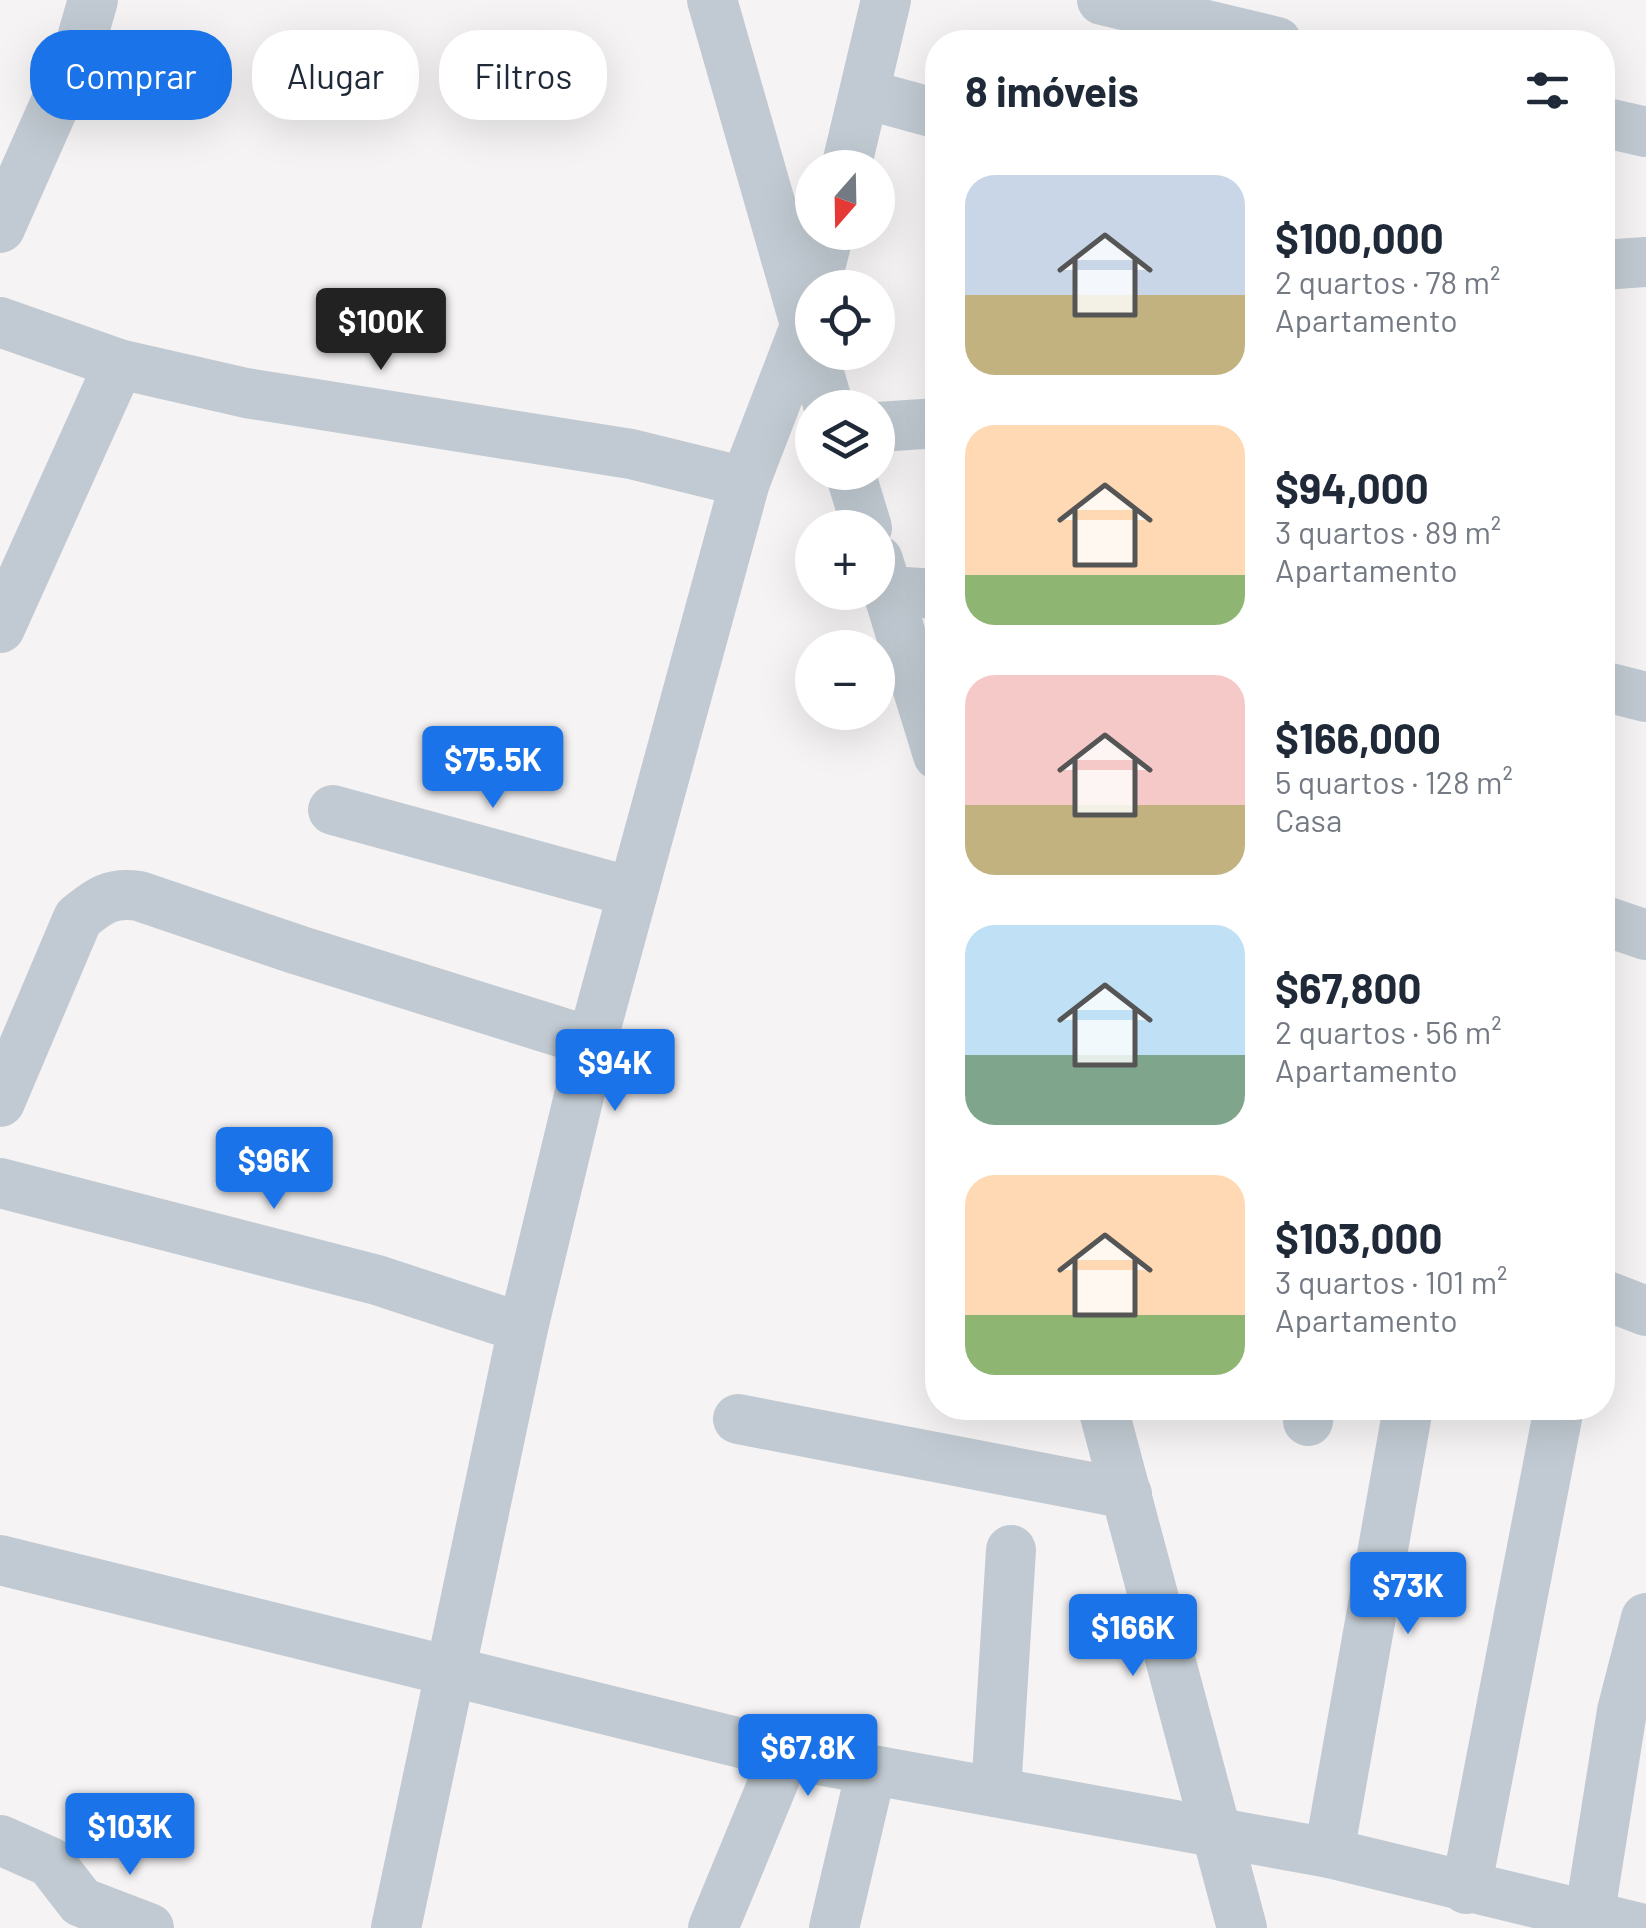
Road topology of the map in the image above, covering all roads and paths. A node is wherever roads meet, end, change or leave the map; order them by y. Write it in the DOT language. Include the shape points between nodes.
graph roads {
  1 [pos="93,0"];
  2 [pos="712,0"];
  3 [pos="886,0"];
  4 [pos="1102,0"];
  5 [pos="1227,30"];
  6 [pos="865,94"];
  7 [pos="925,110"];
  8 [pos="1615,125"];
  9 [pos="1646,132"];
  10 [pos="851,150"];
  11 [pos="0,228"];
  12 [pos="1646,262"];
  13 [pos="1615,264"];
  14 [pos="799,270"];
  15 [pos="0,322"];
  16 [pos="795,344"];
  17 [pos="118,364"];
  18 [pos="925,424"];
  19 [pos="895,426"];
  20 [pos="744,482"];
  21 [pos="895,579"];
  22 [pos="925,590"];
  23 [pos="893,610"];
  24 [pos="1,624"];
  25 [pos="1615,689"];
  26 [pos="1646,697"];
  27 [pos="925,713"];
  28 [pos="333,810"];
  29 [pos="632,892"];
  30 [pos="1615,924"];
  31 [pos="1646,934"];
  32 [pos="592,1042"];
  33 [pos="0,1102"];
  34 [pos="0,1183"];
  35 [pos="1615,1299"];
  36 [pos="1646,1311"];
  37 [pos="523,1328"];
  38 [pos="738,1419"];
  39 [pos="1106,1420"];
  40 [pos="1406,1420"];
  41 [pos="1558,1420"];
  42 [pos="1127,1494"];
  43 [pos="1011,1550"];
  44 [pos="0,1560"];
  45 [pos="1646,1618"];
  46 [pos="451,1674"];
  47 [pos="785,1754"];
  48 [pos="871,1771"];
  49 [pos="996,1792"];
  50 [pos="1214,1830"];
  51 [pos="0,1840"];
  52 [pos="1329,1853"];
  53 [pos="1466,1888"];
  54 [pos="77,1915"];
  55 [pos="1589,1918"];
  56 [pos="149,1928"];
  57 [pos="396,1928"];
  58 [pos="713,1928"];
  59 [pos="834,1928"];
  60 [pos="1242,1928"];
  61 [pos="1640,1928"];
  1 -- 11 [label="street" via="78,52"];
  2 -- 14 [label="street"];
  3 -- 6 [label="street"];
  4 -- 5 [label="street"];
  6 -- 7 [label="street"];
  6 -- 10 [label="street"];
  8 -- 9 [label="street"];
  12 -- 13 [label="street"];
  15 -- 17 [label="street"];
  16 -- 20 [label="street"];
  17 -- 20 [label="street" via="246,393 631,454"];
  17 -- 24 [label="street"];
  18 -- 19 [label="street"];
  20 -- 29 [label="street"];
  21 -- 22 [label="street"];
  23 -- 27 [label="street"];
  25 -- 26 [label="street"];
  28 -- 29 [label="street"];
  29 -- 32 [label="street"];
  30 -- 31 [label="street"];
  32 -- 33 [label="street" via="118,892 78,918"];
  32 -- 37 [label="street"];
  34 -- 37 [label="street" via="377,1280"];
  35 -- 36 [label="street"];
  37 -- 46 [label="street"];
  38 -- 42 [label="street"];
  39 -- 42 [label="street"];
  40 -- 52 [label="street"];
  41 -- 53 [label="street"];
  42 -- 50 [label="street"];
  43 -- 49 [label="street"];
  44 -- 46 [label="street"];
  45 -- 55 [label="street" via="1622,1712"];
  46 -- 47 [label="street"];
  46 -- 57 [label="street"];
  47 -- 48 [label="street"];
  47 -- 58 [label="street"];
  48 -- 49 [label="street"];
  48 -- 59 [label="street"];
  49 -- 50 [label="street"];
  50 -- 52 [label="street"];
  50 -- 60 [label="street"];
  51 -- 54 [label="street" via="50,1862"];
  52 -- 53 [label="street"];
  53 -- 55 [label="street"];
  54 -- 56 [label="street"];
  55 -- 61 [label="street"];
}
